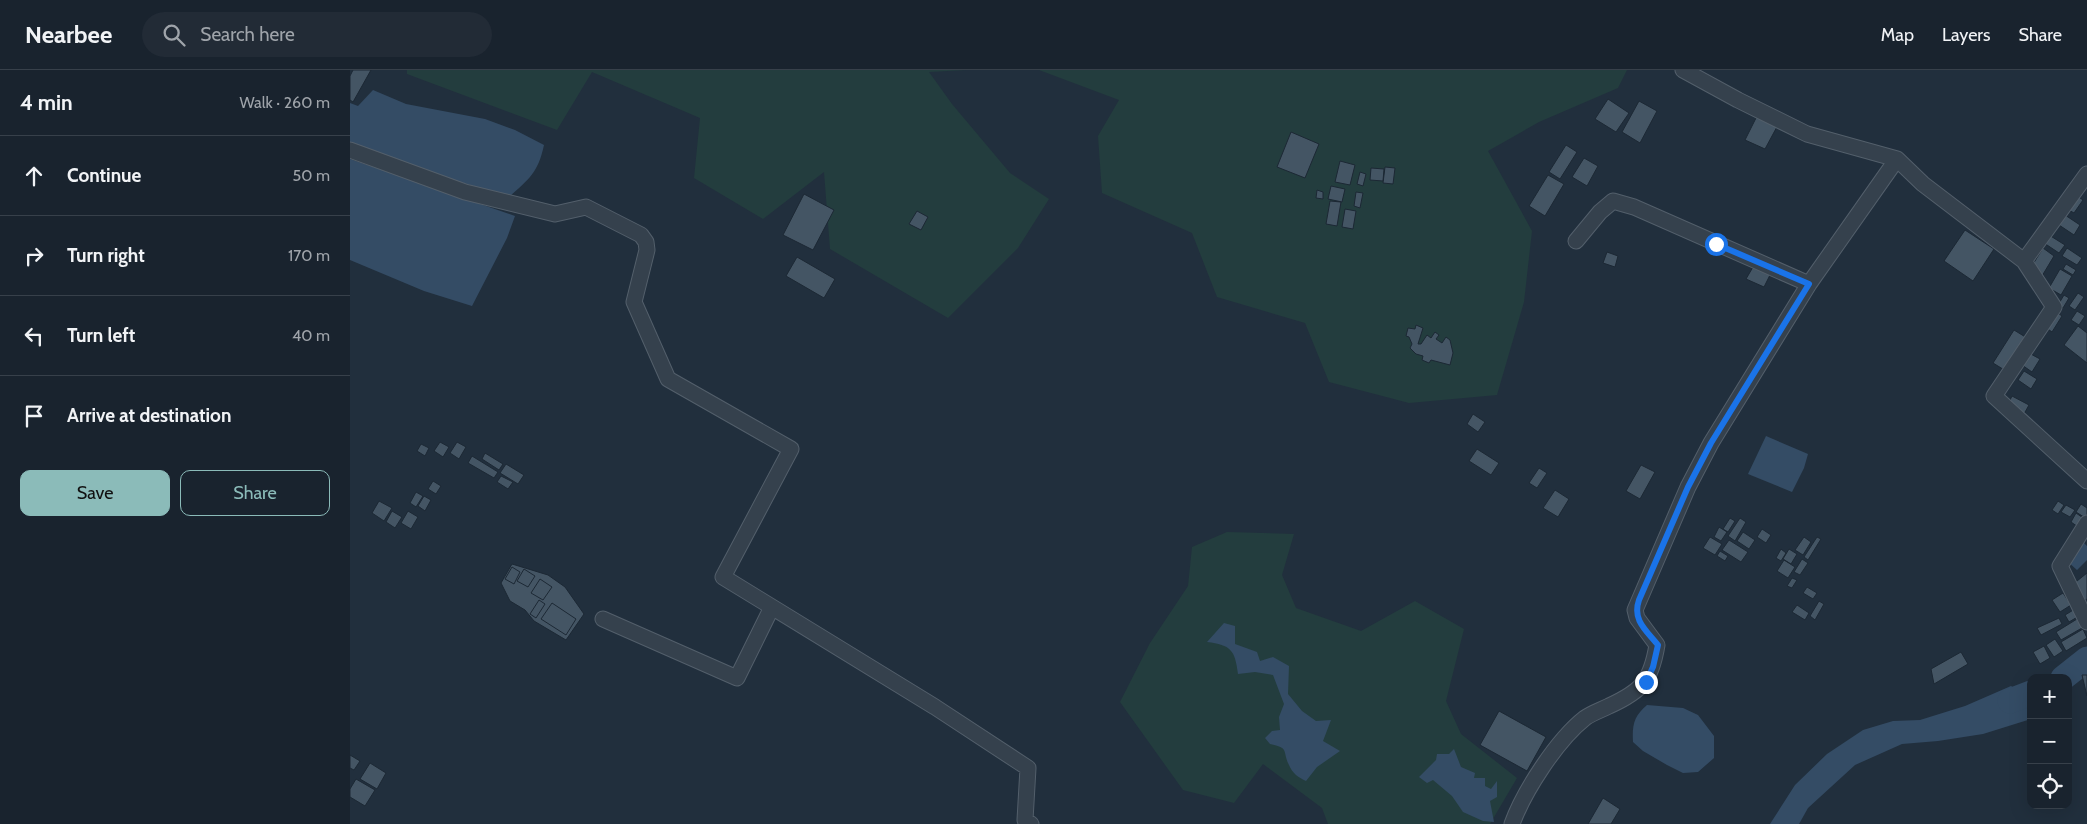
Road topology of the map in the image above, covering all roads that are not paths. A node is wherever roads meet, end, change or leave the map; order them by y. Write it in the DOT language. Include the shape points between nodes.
graph roads {
  1 [pos="1683,70"];
  2 [pos="350,150"];
  3 [pos="1897,159"];
  4 [pos="2087,174"];
  5 [pos="1576,241"];
  6 [pos="2024,261"];
  7 [pos="1809,284"];
  8 [pos="2087,481"];
  9 [pos="2087,523"];
  10 [pos="772,607"];
  11 [pos="603,619"];
  12 [pos="2087,622"];
  13 [pos="1031,824"];
  14 [pos="1512,824"];
  1 -- 3 [label="street" via="1807,134"];
  2 -- 10 [label="street" via="465,192 555,214 586,207 641,235 647,250 634,302 668,379 791,449 723,577"];
  3 -- 6 [label="street" via="1923,184"];
  3 -- 7 [label="street"];
  4 -- 6 [label="street"];
  5 -- 7 [label="street" via="1613,200"];
  6 -- 8 [label="street" via="2054,307 1994,396"];
  7 -- 14 [label="street" via="1706,452 1639,600 1635,610 1637,618 1658,645 1646,682 1628,698 1586,717 1559,744 1518,807"];
  9 -- 12 [label="street" via="2060,566"];
  10 -- 11 [label="street" via="737,678"];
  10 -- 13 [label="street" via="1028,768 1025,820"];
}
